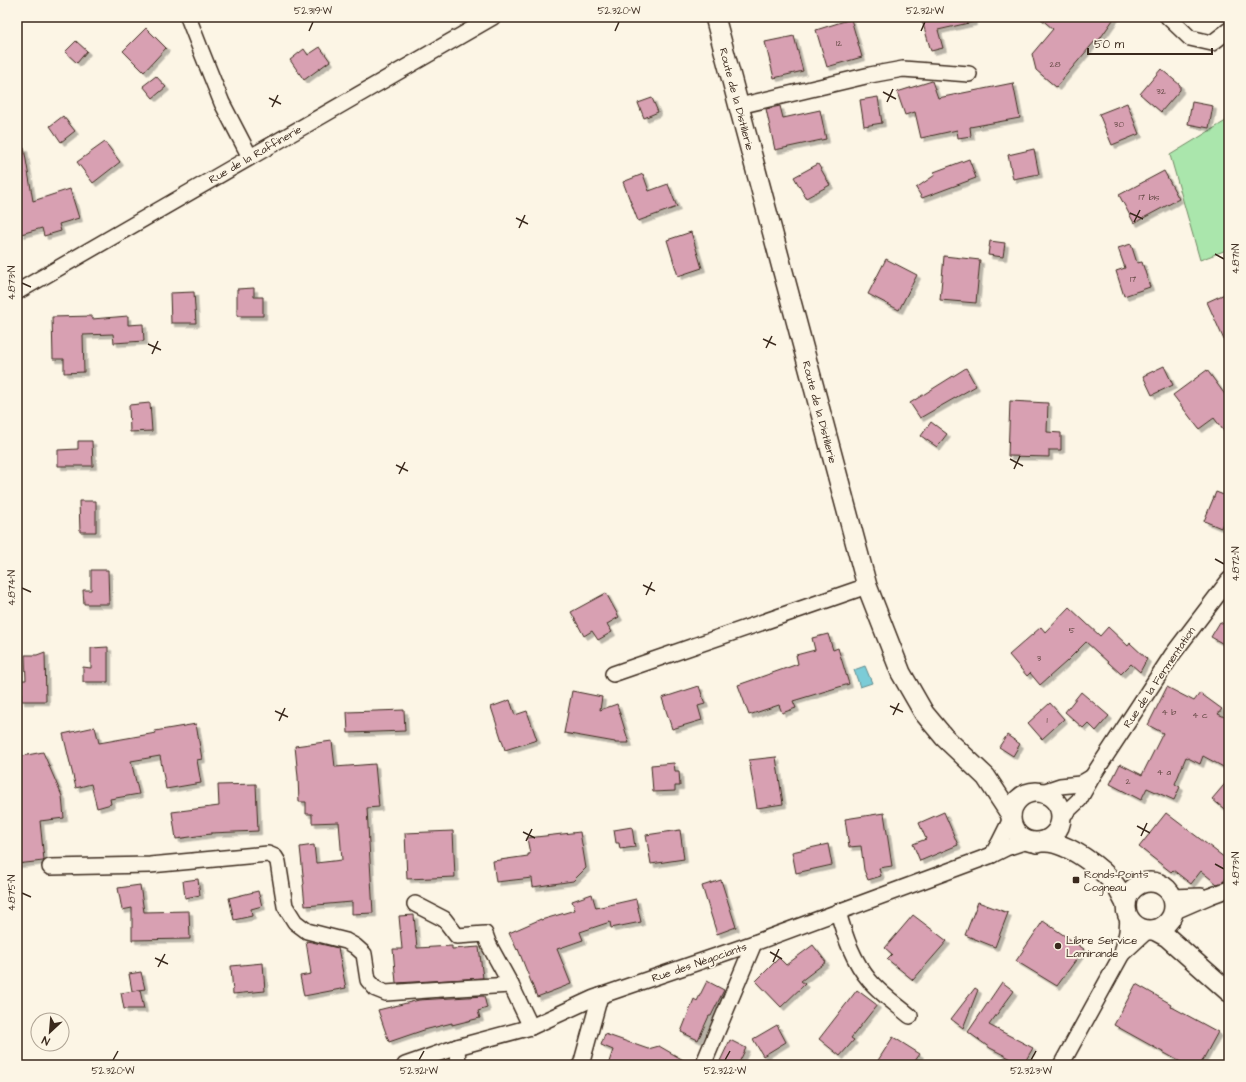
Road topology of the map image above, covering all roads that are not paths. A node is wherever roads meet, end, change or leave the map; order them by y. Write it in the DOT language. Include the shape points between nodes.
graph roads {
  1 [pos="188,17"];
  2 [pos="493,17"];
  3 [pos="715,17"];
  4 [pos="1168,17"];
  5 [pos="1229,30"];
  6 [pos="969,74"];
  7 [pos="739,106"];
  8 [pos="250,157"];
  9 [pos="17,292"];
  10 [pos="1229,580"];
  11 [pos="867,586"];
  12 [pos="613,674"];
  13 [pos="986,777"];
  14 [pos="1092,777"];
  15 [pos="1036,793"];
  16 [pos="1011,817"];
  17 [pos="1060,822"];
  18 [pos="1032,842"];
  19 [pos="1076,852"];
  20 [pos="992,855"];
  21 [pos="50,867"];
  22 [pos="1105,874"];
  23 [pos="1142,883"];
  24 [pos="1229,889"];
  25 [pos="415,904"];
  26 [pos="1172,909"];
  27 [pos="1127,911"];
  28 [pos="838,912"];
  29 [pos="1151,930"];
  30 [pos="754,943"];
  31 [pos="1122,954"];
  32 [pos="1193,959"];
  33 [pos="511,986"];
  34 [pos="1229,992"];
  35 [pos="600,996"];
  36 [pos="910,1016"];
  37 [pos="531,1027"];
  38 [pos="457,1046"];
  39 [pos="405,1065"];
  40 [pos="458,1065"];
  41 [pos="581,1065"];
  42 [pos="703,1065"];
  43 [pos="1061,1065"];
  1 -- 8 [label="street" via="222,103"];
  2 -- 8 [label="street, Rue de la Raffinerie"];
  3 -- 7 [label="street, Route de la Distillerie"];
  4 -- 5 [label="street" via="1190,38 1212,43"];
  6 -- 7 [label="street" via="903,68"];
  7 -- 11 [label="street, Route de la Distillerie"];
  8 -- 9 [label="street, Rue de la Raffinerie"];
  10 -- 14 [label="street, Rue de la Fermentation" via="1172,655"];
  11 -- 12 [label="street"];
  11 -- 13 [label="street, Route de la Distillerie" via="901,673 924,713 944,737"];
  13 -- 15 [label="street, Route de la Distillerie" via="1005,787"];
  13 -- 16 [label="street, Route de la Distillerie"];
  14 -- 15 [label="street" via="1080,784 1060,786"];
  14 -- 17 [label="street, Rue de la Fermentation" via="1079,800"];
  15 -- 16 [label="street" via="1024,795 1018,800"];
  15 -- 17 [label="street" via="1048,795 1055,801 1060,808"];
  16 -- 18 [label="street" via="1016,832"];
  16 -- 20 [label="street"];
  17 -- 18 [label="street" via="1051,838"];
  17 -- 19 [label="street" via="1064,837"];
  18 -- 19 [label="street" via="1046,842"];
  18 -- 20 [label="street, Rue des Négociants" via="1006,848"];
  19 -- 22 [label="street"];
  20 -- 28 [label="street, Rue des Négociants"];
  21 -- 33 [label="street" via="150,865 268,854 275,857 278,862 286,906 295,922 307,931 346,941 355,946 364,954 368,980 376,989 386,993"];
  22 -- 23 [label="street"];
  22 -- 27 [label="street" via="1116,886"];
  23 -- 26 [label="street" via="1154,882 1165,887"];
  23 -- 27 [label="street" via="1127,897"];
  24 -- 26 [label="street"];
  25 -- 33 [label="street" via="444,919 457,936 485,934"];
  26 -- 29 [label="street" via="1161,928"];
  26 -- 32 [label="street" via="1178,933"];
  27 -- 29 [label="street" via="1136,926"];
  27 -- 31 [label="street" via="1127,932"];
  28 -- 30 [label="street, Rue des Négociants"];
  28 -- 36 [label="street" via="851,952 870,981"];
  29 -- 31 [label="street"];
  29 -- 32 [label="street" via="1167,937"];
  30 -- 35 [label="street, Rue des Négociants"];
  30 -- 42 [label="street"];
  31 -- 43 [label="street"];
  32 -- 34 [label="street"];
  33 -- 37 [label="street"];
  35 -- 37 [label="street, Rue des Négociants"];
  35 -- 41 [label="street"];
  37 -- 38 [label="street, Rue des Négociants"];
  38 -- 39 [label="street, Rue des Négociants"];
  38 -- 40 [label="street"];
}
